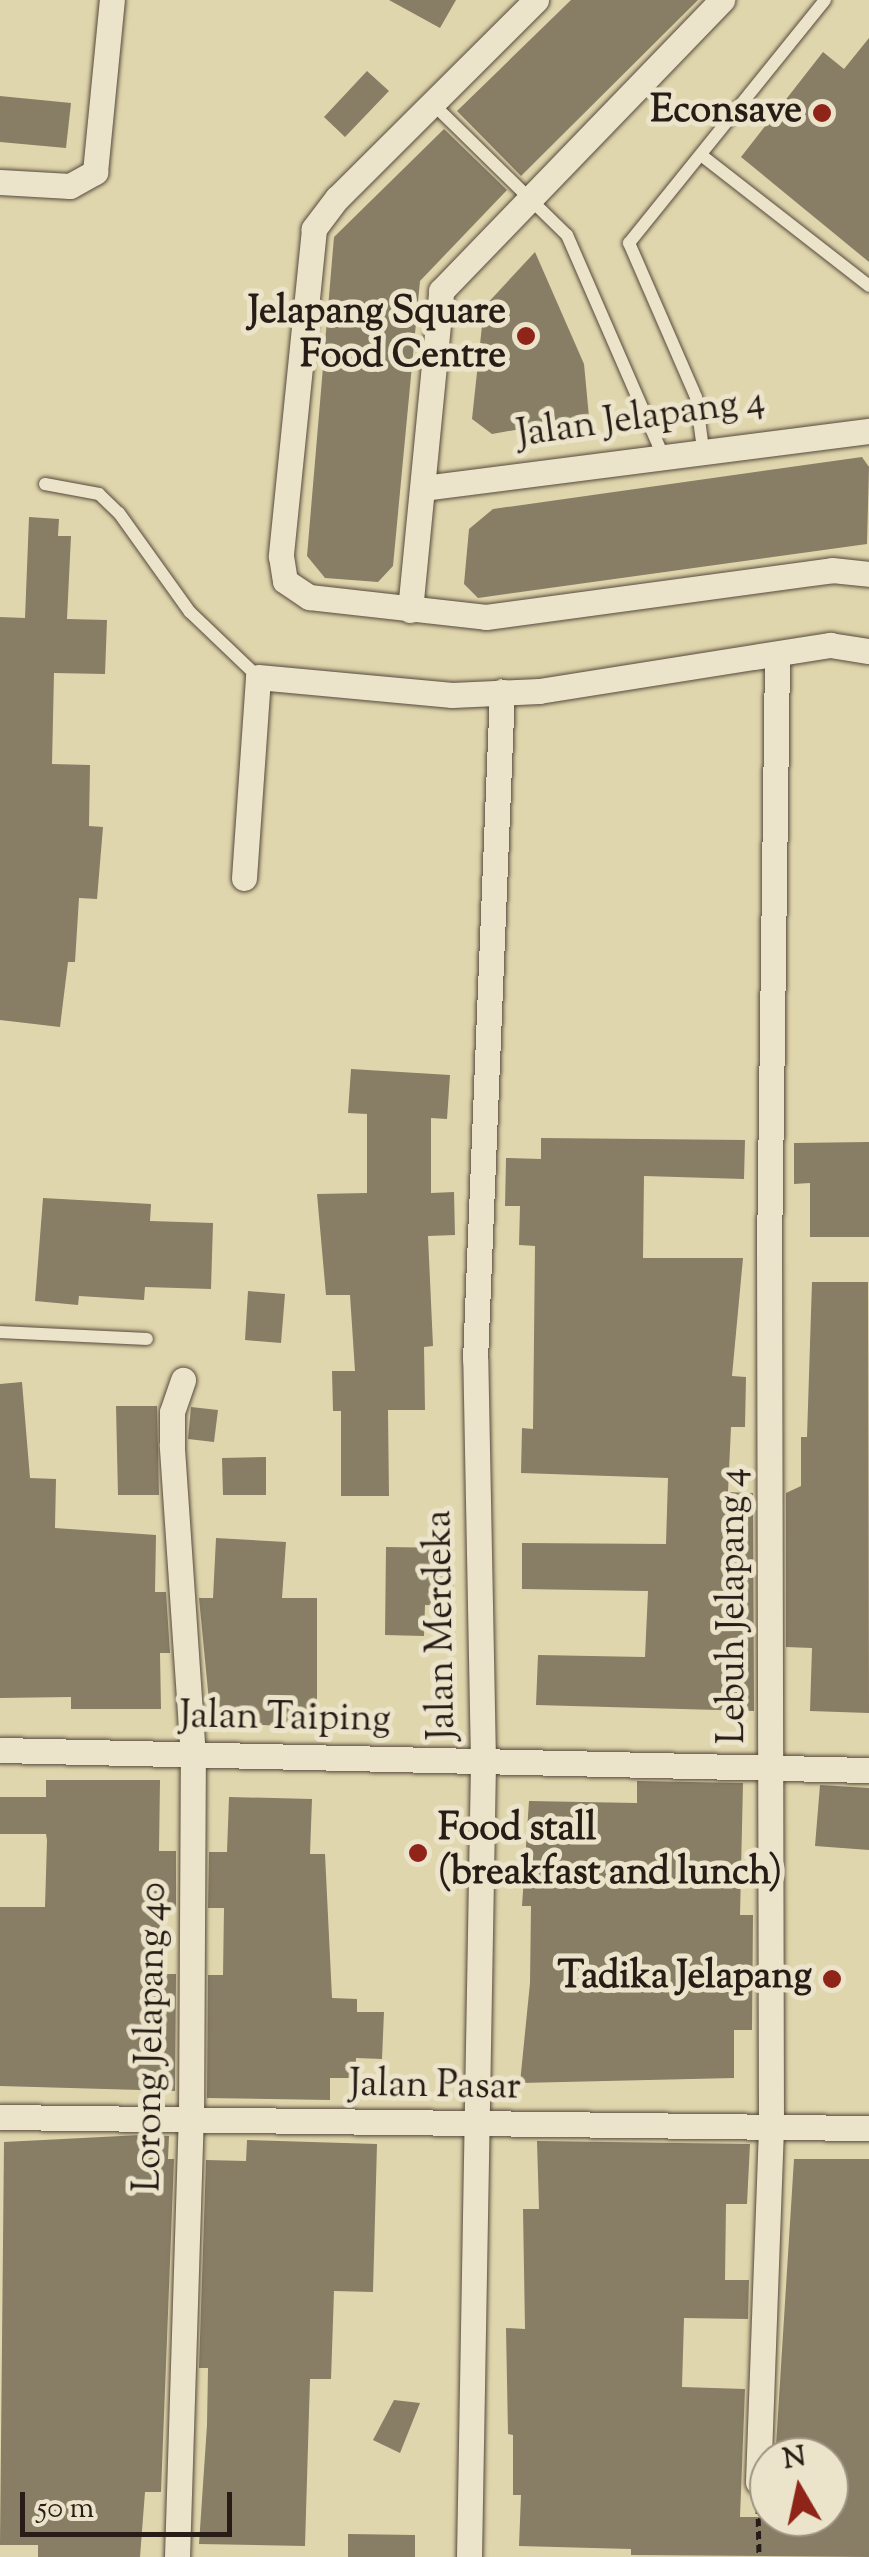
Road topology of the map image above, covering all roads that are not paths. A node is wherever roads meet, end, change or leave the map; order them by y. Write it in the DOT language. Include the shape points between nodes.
graph roads {
  1 [pos="112,0"];
  2 [pos="536,0"];
  3 [pos="722,0"];
  4 [pos="825,0"];
  5 [pos="432,102"];
  6 [pos="701,155"];
  7 [pos="0,182"];
  8 [pos="527,196"];
  9 [pos="869,286"];
  10 [pos="869,430"];
  11 [pos="704,449"];
  12 [pos="663,456"];
  13 [pos="45,484"];
  14 [pos="423,488"];
  15 [pos="869,574"];
  16 [pos="410,610"];
  17 [pos="869,652"];
  18 [pos="778,654"];
  19 [pos="258,678"];
  20 [pos="502,692"];
  21 [pos="244,878"];
  22 [pos="0,1332"];
  23 [pos="147,1339"];
  24 [pos="184,1380"];
  25 [pos="0,1750"];
  26 [pos="193,1757"];
  27 [pos="484,1761"];
  28 [pos="774,1766"];
  29 [pos="869,1770"];
  30 [pos="0,2116"];
  31 [pos="191,2121"];
  32 [pos="472,2126"];
  33 [pos="771,2126"];
  34 [pos="869,2128"];
  35 [pos="760,2437"];
  36 [pos="178,2557"];
  37 [pos="469,2557"];
  1 -- 7 [label="street" via="96,172 70,186"];
  2 -- 5 [label="street"];
  3 -- 8 [label="street"];
  4 -- 6 [label="lane"];
  5 -- 8 [label="lane"];
  5 -- 16 [label="street" via="314,229 281,556 285,581 308,596"];
  6 -- 9 [label="lane"];
  6 -- 11 [label="lane" via="629,243 696,396"];
  8 -- 12 [label="lane" via="567,235"];
  8 -- 14 [label="street" via="441,291"];
  10 -- 11 [label="street, Jalan Jelapang 4"];
  11 -- 12 [label="street, Jalan Jelapang 4"];
  12 -- 14 [label="street, Jalan Jelapang 4"];
  13 -- 19 [label="lane" via="78,487 109,503 146,543 190,612"];
  14 -- 16 [label="street"];
  15 -- 16 [label="street" via="832,570 486,616"];
  17 -- 18 [label="street" via="830,646"];
  18 -- 20 [label="street"];
  18 -- 28 [label="street, Lebuh Jelapang 4" via="769,1252"];
  19 -- 20 [label="street" via="452,695"];
  19 -- 21 [label="street"];
  20 -- 27 [label="street, Jalan Merdeka" via="475,1360"];
  22 -- 23 [label="lane"];
  24 -- 26 [label="street, Lorong Jelapang 40" via="172,1412"];
  25 -- 26 [label="street, Jalan Taiping"];
  26 -- 27 [label="street, Jalan Taiping"];
  26 -- 31 [label="street, Lorong Jelapang 40"];
  27 -- 28 [label="street, Jalan Taiping"];
  27 -- 32 [label="street, Jalan Merdeka"];
  28 -- 29 [label="street, Jalan Taiping"];
  28 -- 33 [label="street, Lebuh Jelapang 4"];
  30 -- 31 [label="street, Jalan Pasar"];
  31 -- 32 [label="street, Jalan Pasar"];
  31 -- 36 [label="street, Lorong Jelapang 40"];
  32 -- 33 [label="street, Jalan Pasar"];
  32 -- 37 [label="street, Jalan Merdeka"];
  33 -- 34 [label="street, Jalan Pasar"];
  33 -- 35 [label="street, Lebuh Jelapang 4"];
}
